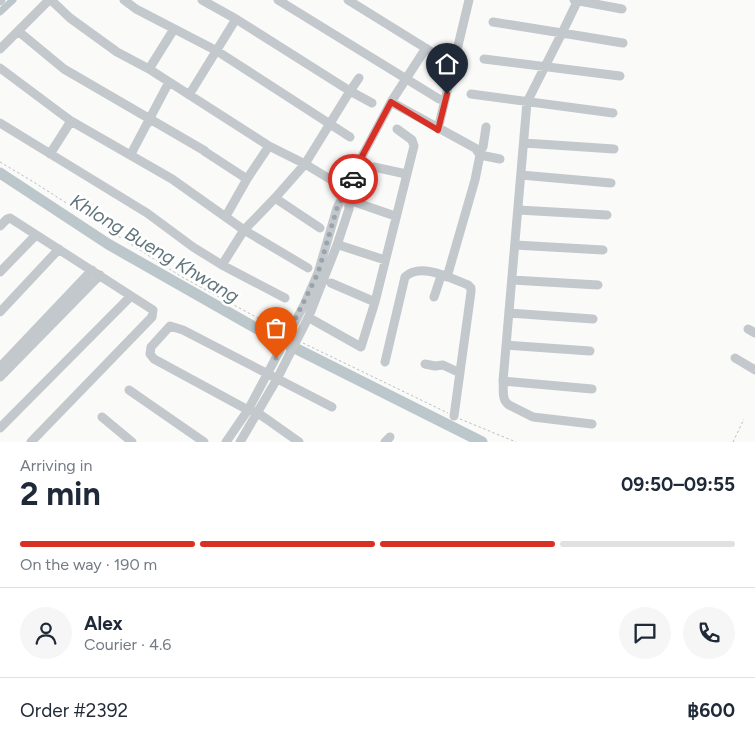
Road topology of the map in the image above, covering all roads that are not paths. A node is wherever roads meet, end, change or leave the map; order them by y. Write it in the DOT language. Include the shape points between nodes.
graph roads {
  1 [pos="50,0"];
  2 [pos="124,0"];
  3 [pos="202,0"];
  4 [pos="278,0"];
  5 [pos="348,0"];
  6 [pos="469,0"];
  7 [pos="574,0"];
  8 [pos="578,0"];
  9 [pos="622,9"];
  10 [pos="236,19"];
  11 [pos="493,22"];
  12 [pos="174,29"];
  13 [pos="18,31"];
  14 [pos="562,33"];
  15 [pos="622,43"];
  16 [pos="426,48"];
  17 [pos="0,49"];
  18 [pos="217,51"];
  19 [pos="484,59"];
  20 [pos="448,62"];
  21 [pos="544,67"];
  22 [pos="0,68"];
  23 [pos="149,69"];
  24 [pos="620,76"];
  25 [pos="359,78"];
  26 [pos="406,79"];
  27 [pos="169,82"];
  28 [pos="350,91"];
  29 [pos="472,94"];
  30 [pos="189,95"];
  31 [pos="439,99"];
  32 [pos="391,102"];
  33 [pos="527,102"];
  34 [pos="372,103"];
  35 [pos="613,113"];
  36 [pos="149,120"];
  37 [pos="71,121"];
  38 [pos="0,123"];
  39 [pos="330,124"];
  40 [pos="486,127"];
  41 [pos="397,129"];
  42 [pos="438,130"];
  43 [pos="350,137"];
  44 [pos="524,143"];
  45 [pos="268,146"];
  46 [pos="614,149"];
  47 [pos="479,153"];
  48 [pos="50,154"];
  49 [pos="131,154"];
  50 [pos="500,159"];
  51 [pos="305,164"];
  52 [pos="374,167"];
  53 [pos="406,174"];
  54 [pos="521,175"];
  55 [pos="247,179"];
  56 [pos="611,183"];
  57 [pos="347,196"];
  58 [pos="275,198"];
  59 [pos="518,210"];
  60 [pos="607,215"];
  61 [pos="226,216"];
  62 [pos="395,216"];
  63 [pos="0,226"];
  64 [pos="320,228"];
  65 [pos="244,230"];
  66 [pos="36,235"];
  67 [pos="328,237"];
  68 [pos="340,243"];
  69 [pos="515,245"];
  70 [pos="58,249"];
  71 [pos="603,250"];
  72 [pos="385,260"];
  73 [pos="222,265"];
  74 [pos="308,268"];
  75 [pos="92,270"];
  76 [pos="0,272"];
  77 [pos="100,275"];
  78 [pos="444,276"];
  79 [pos="512,280"];
  80 [pos="331,282"];
  81 [pos="598,286"];
  82 [pos="131,296"];
  83 [pos="434,297"];
  84 [pos="285,298"];
  85 [pos="375,302"];
  86 [pos="0,312"];
  87 [pos="307,312"];
  88 [pos="509,313"];
  89 [pos="594,319"];
  90 [pos="506,345"];
  91 [pos="590,351"];
  92 [pos="735,358"];
  93 [pos="385,362"];
  94 [pos="425,364"];
  95 [pos="0,367"];
  96 [pos="755,370"];
  97 [pos="460,373"];
  98 [pos="268,374"];
  99 [pos="0,377"];
  100 [pos="277,379"];
  101 [pos="503,381"];
  102 [pos="592,389"];
  103 [pos="129,390"];
  104 [pos="332,407"];
  105 [pos="248,410"];
  106 [pos="258,413"];
  107 [pos="454,416"];
  108 [pos="102,417"];
  109 [pos="592,424"];
  110 [pos="0,428"];
  111 [pos="192,438"];
  112 [pos="31,442"];
  113 [pos="132,442"];
  114 [pos="204,442"];
  115 [pos="226,442"];
  116 [pos="240,442"];
  117 [pos="299,442"];
  1 -- 13 [label="street"];
  1 -- 23 [label="street" via="104,42"];
  2 -- 12 [label="street"];
  3 -- 10 [label="street"];
  4 -- 26 [label="street"];
  5 -- 16 [label="street"];
  6 -- 42 [label="street"];
  7 -- 8 [label="street"];
  8 -- 9 [label="street"];
  8 -- 14 [label="street"];
  10 -- 18 [label="street"];
  10 -- 28 [label="street"];
  11 -- 14 [label="street"];
  12 -- 18 [label="street"];
  12 -- 23 [label="street"];
  13 -- 17 [label="street"];
  13 -- 36 [label="street" via="64,69"];
  14 -- 15 [label="street"];
  14 -- 21 [label="street"];
  16 -- 20 [label="street"];
  16 -- 26 [label="street"];
  18 -- 30 [label="street"];
  18 -- 39 [label="street"];
  19 -- 21 [label="street"];
  21 -- 24 [label="street"];
  21 -- 33 [label="street"];
  22 -- 37 [label="street"];
  23 -- 27 [label="street"];
  25 -- 28 [label="street"];
  26 -- 31 [label="street"];
  26 -- 32 [label="street"];
  27 -- 30 [label="street"];
  27 -- 36 [label="street"];
  28 -- 34 [label="street"];
  28 -- 39 [label="street"];
  29 -- 33 [label="street"];
  30 -- 45 [label="street"];
  32 -- 42 [label="street"];
  32 -- 57 [label="street" via="360,160"];
  33 -- 35 [label="street"];
  33 -- 44 [label="street"];
  36 -- 49 [label="street"];
  36 -- 55 [label="street"];
  37 -- 48 [label="street"];
  37 -- 49 [label="street"];
  38 -- 48 [label="street"];
  39 -- 43 [label="street"];
  39 -- 51 [label="street"];
  40 -- 47 [label="street"];
  41 -- 53 [label="street" via="412,140 414,146"];
  42 -- 47 [label="street"];
  44 -- 46 [label="street"];
  44 -- 54 [label="street"];
  45 -- 51 [label="street"];
  45 -- 55 [label="street"];
  47 -- 50 [label="street"];
  47 -- 78 [label="street" via="475,180"];
  48 -- 73 [label="street" via="147,213"];
  49 -- 61 [label="street"];
  51 -- 57 [label="street"];
  51 -- 58 [label="street"];
  52 -- 53 [label="street"];
  53 -- 62 [label="street"];
  54 -- 56 [label="street"];
  54 -- 59 [label="street"];
  55 -- 61 [label="street"];
  57 -- 62 [label="street"];
  57 -- 67 [label="street"];
  57 -- 68 [label="street" via="349,209"];
  58 -- 64 [label="street"];
  58 -- 65 [label="street"];
  59 -- 60 [label="street"];
  59 -- 69 [label="street"];
  61 -- 65 [label="street"];
  62 -- 72 [label="street"];
  63 -- 66 [label="street" via="10,218"];
  65 -- 73 [label="street"];
  65 -- 74 [label="street"];
  66 -- 70 [label="street"];
  66 -- 76 [label="street"];
  67 -- 68 [label="street"];
  67 -- 87 [label="street"];
  68 -- 72 [label="street"];
  68 -- 87 [label="street"];
  69 -- 71 [label="street"];
  69 -- 79 [label="street"];
  70 -- 75 [label="street"];
  70 -- 86 [label="street"];
  72 -- 85 [label="street"];
  73 -- 84 [label="street"];
  75 -- 77 [label="street"];
  75 -- 95 [label="street"];
  77 -- 82 [label="street"];
  77 -- 99 [label="street"];
  78 -- 83 [label="street"];
  78 -- 93 [label="street" via="416,270 405,277"];
  78 -- 97 [label="street" via="468,285 472,292"];
  79 -- 81 [label="street"];
  79 -- 88 [label="street"];
  80 -- 85 [label="street"];
  82 -- 110 [label="street"];
  82 -- 112 [label="street" via="153,310 152,317"];
  85 -- 87 [label="street" via="361,347"];
  87 -- 98 [label="street"];
  87 -- 100 [label="street"];
  88 -- 89 [label="street"];
  88 -- 90 [label="street"];
  90 -- 91 [label="street"];
  90 -- 101 [label="street"];
  92 -- 96 [label="street"];
  94 -- 97 [label="street" via="443,365"];
  97 -- 107 [label="street"];
  98 -- 100 [label="street"];
  98 -- 105 [label="street"];
  98 -- 105 [label="street" via="170,326 151,347 150,354 154,359"];
  100 -- 104 [label="street"];
  100 -- 106 [label="street"];
  101 -- 102 [label="street"];
  101 -- 109 [label="street" via="505,403 509,406 533,417"];
  103 -- 111 [label="street"];
  105 -- 106 [label="street"];
  105 -- 115 [label="street"];
  106 -- 116 [label="street"];
  106 -- 117 [label="street"];
  108 -- 113 [label="street"];
  111 -- 114 [label="street"];
}
